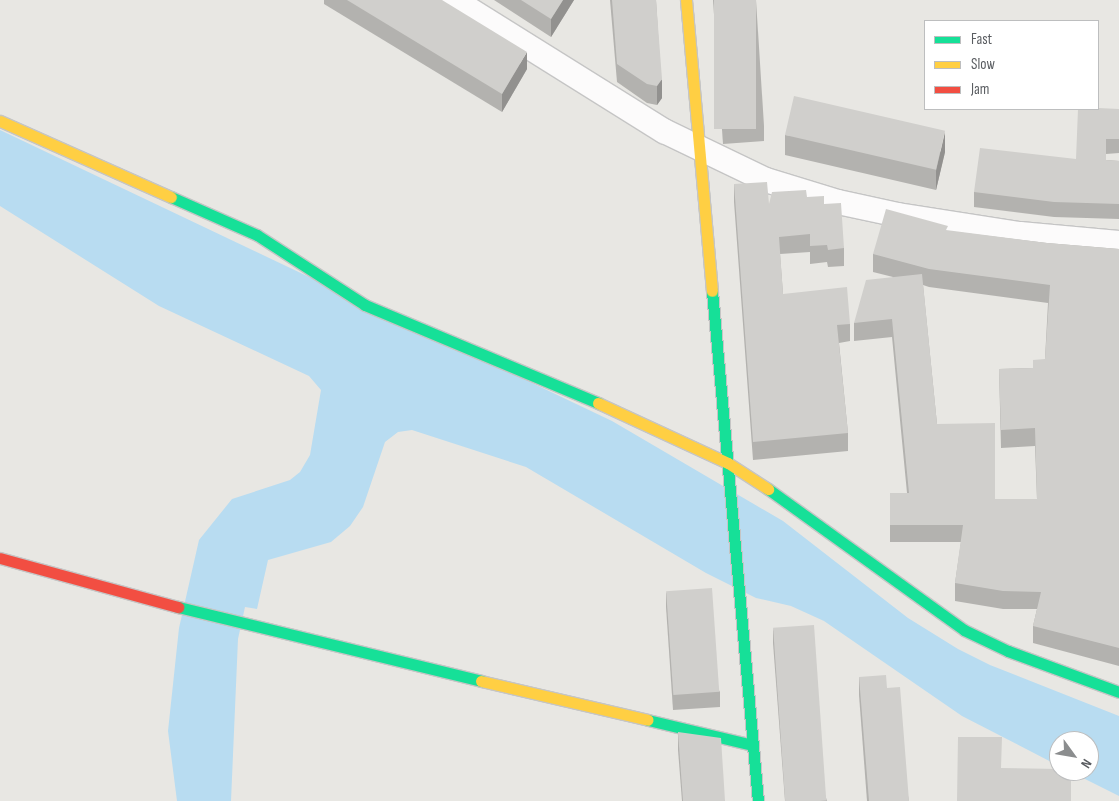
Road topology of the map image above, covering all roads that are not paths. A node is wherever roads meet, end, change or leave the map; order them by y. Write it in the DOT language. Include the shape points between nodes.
graph roads {
  1 [pos="454,0"];
  2 [pos="686,0"];
  3 [pos="0,121"];
  4 [pos="700,151"];
  5 [pos="1119,243"];
  6 [pos="728,463"];
  7 [pos="0,558"];
  8 [pos="1119,692"];
  9 [pos="753,745"];
  10 [pos="758,801"];
  1 -- 4 [label="street"];
  2 -- 4 [label="street"];
  3 -- 6 [label="street" via="257,235 365,305 598,403"];
  4 -- 5 [label="street" via="793,189 890,213 1020,234"];
  4 -- 6 [label="street"];
  6 -- 8 [label="street" via="803,511 964,630 1008,651"];
  6 -- 9 [label="street"];
  7 -- 9 [label="street" via="260,629"];
  9 -- 10 [label="street"];
}
